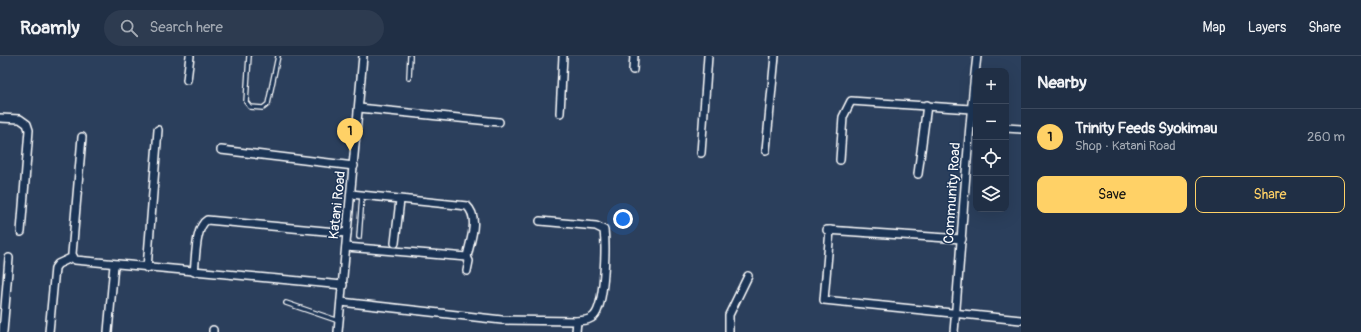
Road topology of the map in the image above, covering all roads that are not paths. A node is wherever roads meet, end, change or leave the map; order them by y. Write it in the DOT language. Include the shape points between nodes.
graph roads {
  1 [pos="190,56"];
  2 [pos="250,56"];
  3 [pos="278,56"];
  4 [pos="363,56"];
  5 [pos="410,56"];
  6 [pos="563,56"];
  7 [pos="634,56"];
  8 [pos="708,56"];
  9 [pos="775,56"];
  10 [pos="977,56"];
  11 [pos="633,70"];
  12 [pos="409,78"];
  13 [pos="187,80"];
  14 [pos="927,106"];
  15 [pos="359,108"];
  16 [pos="971,109"];
  17 [pos="560,113"];
  18 [pos="0,118"];
  19 [pos="499,122"];
  20 [pos="973,124"];
  21 [pos="1009,128"];
  22 [pos="1021,129"];
  23 [pos="158,130"];
  24 [pos="82,137"];
  25 [pos="221,150"];
  26 [pos="766,150"];
  27 [pos="701,153"];
  28 [pos="840,160"];
  29 [pos="354,166"];
  30 [pos="918,174"];
  31 [pos="351,194"];
  32 [pos="362,196"];
  33 [pos="400,200"];
  34 [pos="540,221"];
  35 [pos="21,232"];
  36 [pos="347,233"];
  37 [pos="359,237"];
  38 [pos="962,239"];
  39 [pos="396,243"];
  40 [pos="346,247"];
  41 [pos="73,257"];
  42 [pos="467,257"];
  43 [pos="9,258"];
  44 [pos="114,265"];
  45 [pos="147,268"];
  46 [pos="467,271"];
  47 [pos="194,272"];
  48 [pos="748,276"];
  49 [pos="343,285"];
  50 [pos="341,302"];
  51 [pos="286,303"];
  52 [pos="956,312"];
  53 [pos="1021,320"];
  54 [pos="339,321"];
  55 [pos="577,321"];
  56 [pos="3,332"];
  57 [pos="49,332"];
  58 [pos="108,332"];
  59 [pos="338,332"];
  60 [pos="576,332"];
  61 [pos="729,332"];
  62 [pos="954,332"];
  1 -- 13 [label="street"];
  2 -- 3 [label="lane" via="246,102 250,107 263,108 268,104"];
  4 -- 15 [label="street, Katani Road"];
  5 -- 12 [label="lane"];
  6 -- 17 [label="street"];
  7 -- 11 [label="street"];
  8 -- 27 [label="street"];
  9 -- 26 [label="street"];
  10 -- 16 [label="street, Community Road"];
  14 -- 16 [label="street"];
  14 -- 28 [label="street" via="851,101 843,117"];
  14 -- 30 [label="street"];
  15 -- 19 [label="street"];
  15 -- 29 [label="street, Katani Road"];
  16 -- 20 [label="street, Community Road"];
  18 -- 35 [label="street" via="24,121 29,130"];
  20 -- 38 [label="street, Community Road"];
  21 -- 22 [label="street"];
  23 -- 45 [label="street"];
  24 -- 41 [label="street"];
  25 -- 29 [label="street"];
  29 -- 31 [label="street, Katani Road"];
  31 -- 32 [label="street"];
  31 -- 36 [label="street, Katani Road"];
  32 -- 33 [label="street"];
  32 -- 37 [label="lane"];
  33 -- 39 [label="street"];
  33 -- 42 [label="street" via="467,206 471,210 474,223"];
  34 -- 55 [label="street" via="596,226 604,230 599,308 596,315 589,320"];
  36 -- 40 [label="street, Katani Road"];
  36 -- 47 [label="street" via="207,220 201,226 198,235"];
  38 -- 52 [label="street, Community Road"];
  38 -- 52 [label="street" via="828,230 824,300"];
  40 -- 42 [label="street"];
  40 -- 49 [label="street, Katani Road"];
  41 -- 44 [label="street" via="78,261"];
  41 -- 57 [label="street" via="55,268"];
  42 -- 46 [label="street"];
  43 -- 56 [label="street"];
  44 -- 45 [label="street"];
  44 -- 58 [label="street"];
  45 -- 47 [label="street"];
  47 -- 49 [label="street"];
  48 -- 61 [label="street" via="730,315"];
  49 -- 50 [label="street, Katani Road"];
  50 -- 54 [label="street, Katani Road"];
  50 -- 55 [label="street" via="502,320"];
  51 -- 54 [label="lane"];
  52 -- 53 [label="street"];
  52 -- 62 [label="street, Community Road"];
  54 -- 59 [label="street, Katani Road"];
  55 -- 60 [label="street"];
}
